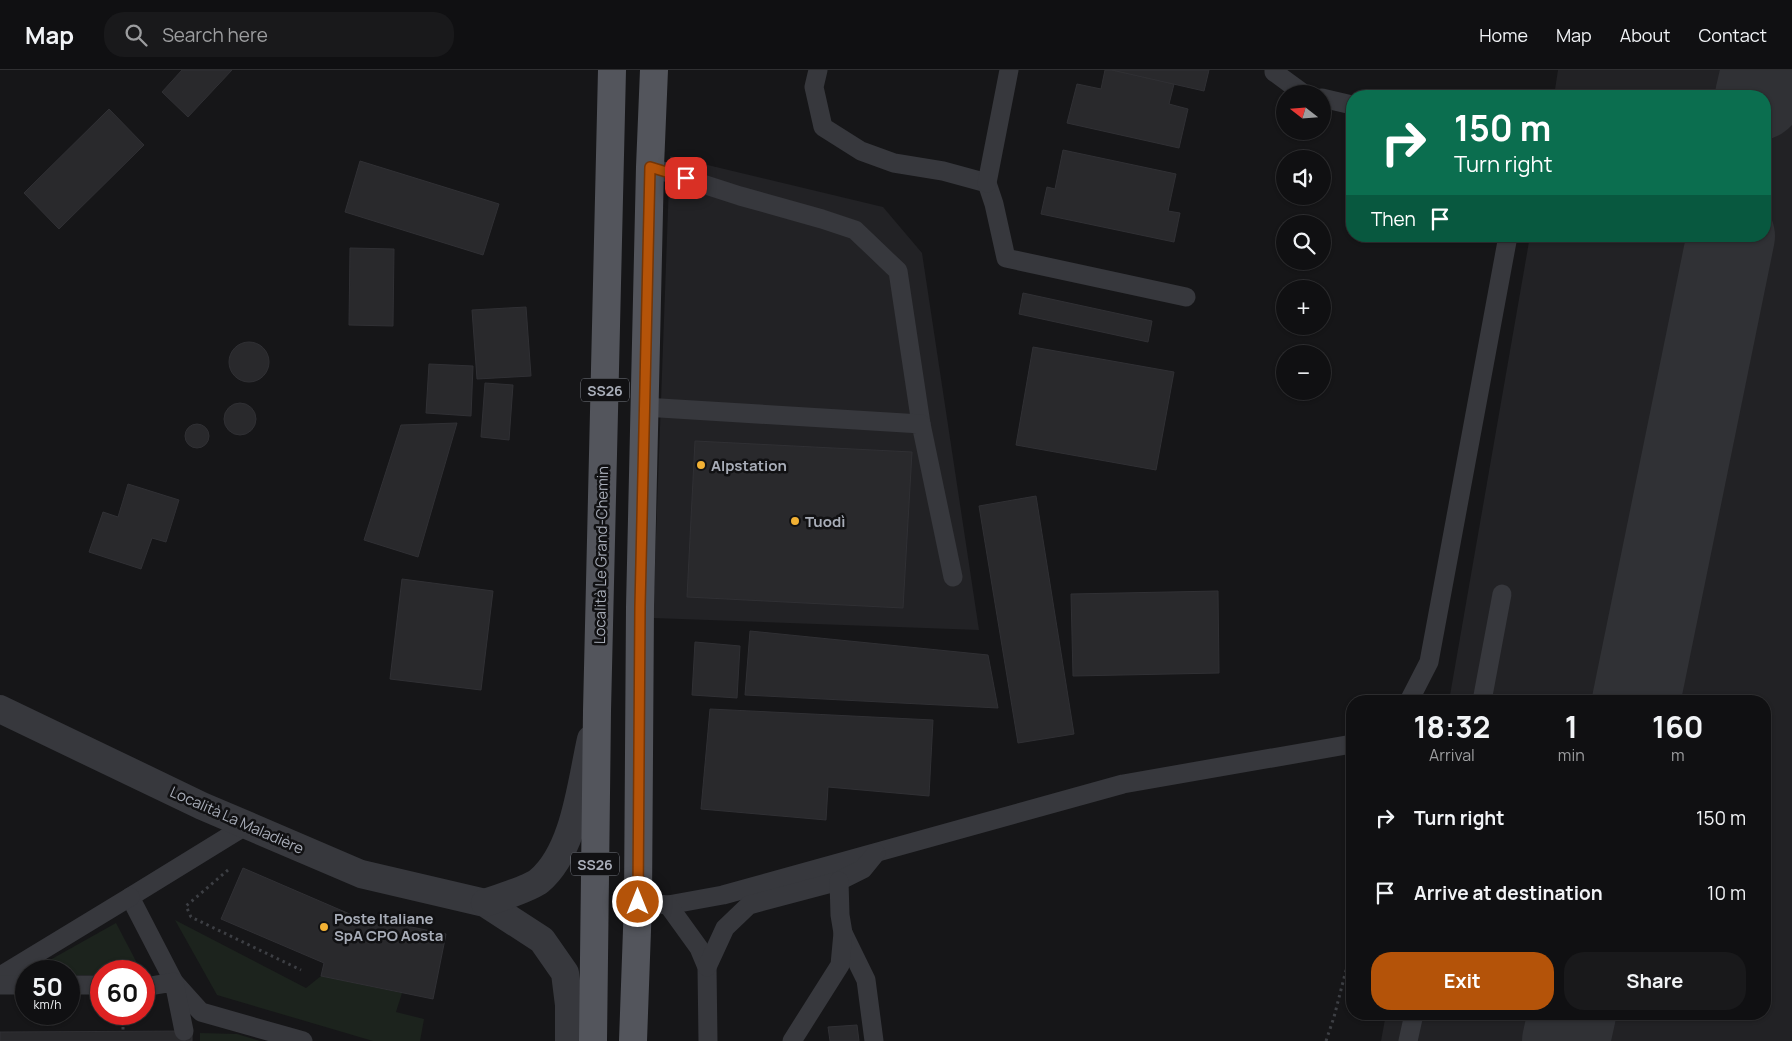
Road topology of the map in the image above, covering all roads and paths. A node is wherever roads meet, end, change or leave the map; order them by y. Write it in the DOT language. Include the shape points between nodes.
graph roads {
  1 [pos="612,70"];
  2 [pos="654,70"];
  3 [pos="818,70"];
  4 [pos="1010,70"];
  5 [pos="1274,70"];
  6 [pos="1293,85"];
  7 [pos="1331,100"];
  8 [pos="1346,104"];
  9 [pos="650,167"];
  10 [pos="987,183"];
  11 [pos="1507,242"];
  12 [pos="1186,298"];
  13 [pos="644,407"];
  14 [pos="921,424"];
  15 [pos="953,577"];
  16 [pos="1502,594"];
  17 [pos="1412,695"];
  18 [pos="1483,695"];
  19 [pos="0,709"];
  20 [pos="597,710"];
  21 [pos="1346,745"];
  22 [pos="247,825"];
  23 [pos="876,852"];
  24 [pos="231,868"];
  25 [pos="839,881"];
  26 [pos="130,897"];
  27 [pos="638,902"];
  28 [pos="485,903"];
  29 [pos="668,905"];
  30 [pos="843,933"];
  31 [pos="707,967"];
  32 [pos="301,970"];
  33 [pos="1346,970"];
  34 [pos="0,976"];
  35 [pos="174,982"];
  36 [pos="0,985"];
  37 [pos="15,985"];
  38 [pos="155,985"];
  39 [pos="1413,1020"];
  40 [pos="123,1025"];
  41 [pos="184,1031"];
  42 [pos="123,1032"];
  43 [pos="303,1041"];
  44 [pos="569,1041"];
  45 [pos="592,1041"];
  46 [pos="633,1041"];
  47 [pos="708,1041"];
  48 [pos="792,1041"];
  49 [pos="874,1041"];
  50 [pos="1326,1041"];
  51 [pos="1408,1041"];
  1 -- 20 [label="main road, Località Le Grand-Chemin / SS26"];
  2 -- 9 [label="main road, SS26"];
  3 -- 10 [label="lane" via="814,86 822,127 861,151 894,164 943,171"];
  4 -- 10 [label="lane"];
  5 -- 6 [label="lane"];
  7 -- 8 [label="lane"];
  9 -- 13 [label="main road, SS26"];
  9 -- 14 [label="lane" via="854,230 898,271"];
  10 -- 12 [label="lane" via="1006,258"];
  11 -- 17 [label="lane" via="1429,662"];
  13 -- 14 [label="lane"];
  13 -- 27 [label="main road, SS26"];
  14 -- 15 [label="lane"];
  16 -- 18 [label="lane"];
  19 -- 22 [label="street, Località La Maladière"];
  20 -- 28 [label="street" via="570,832 557,860 538,882"];
  20 -- 45 [label="main road, Località Le Grand-Chemin / SS26"];
  21 -- 23 [label="lane" via="1122,784"];
  22 -- 26 [label="lane"];
  22 -- 28 [label="street, Località La Maladière" via="361,874"];
  23 -- 25 [label="lane" via="863,869"];
  23 -- 29 [label="lane" via="723,895"];
  24 -- 32 [label="path" via="186,906 191,917"];
  25 -- 30 [label="lane"];
  25 -- 31 [label="lane" via="749,906 725,928"];
  26 -- 34 [label="lane"];
  26 -- 35 [label="lane"];
  27 -- 29 [label="lane"];
  27 -- 46 [label="main road, SS26"];
  28 -- 44 [label="street" via="542,940 565,973"];
  29 -- 31 [label="lane" via="699,948"];
  30 -- 48 [label="lane" via="840,965"];
  30 -- 49 [label="lane" via="866,980"];
  31 -- 47 [label="lane"];
  33 -- 50 [label="path"];
  35 -- 38 [label="lane"];
  35 -- 41 [label="lane"];
  35 -- 43 [label="lane" via="201,1012"];
  36 -- 37 [label="lane"];
  39 -- 51 [label="lane"];
  40 -- 42 [label="path"];
}
